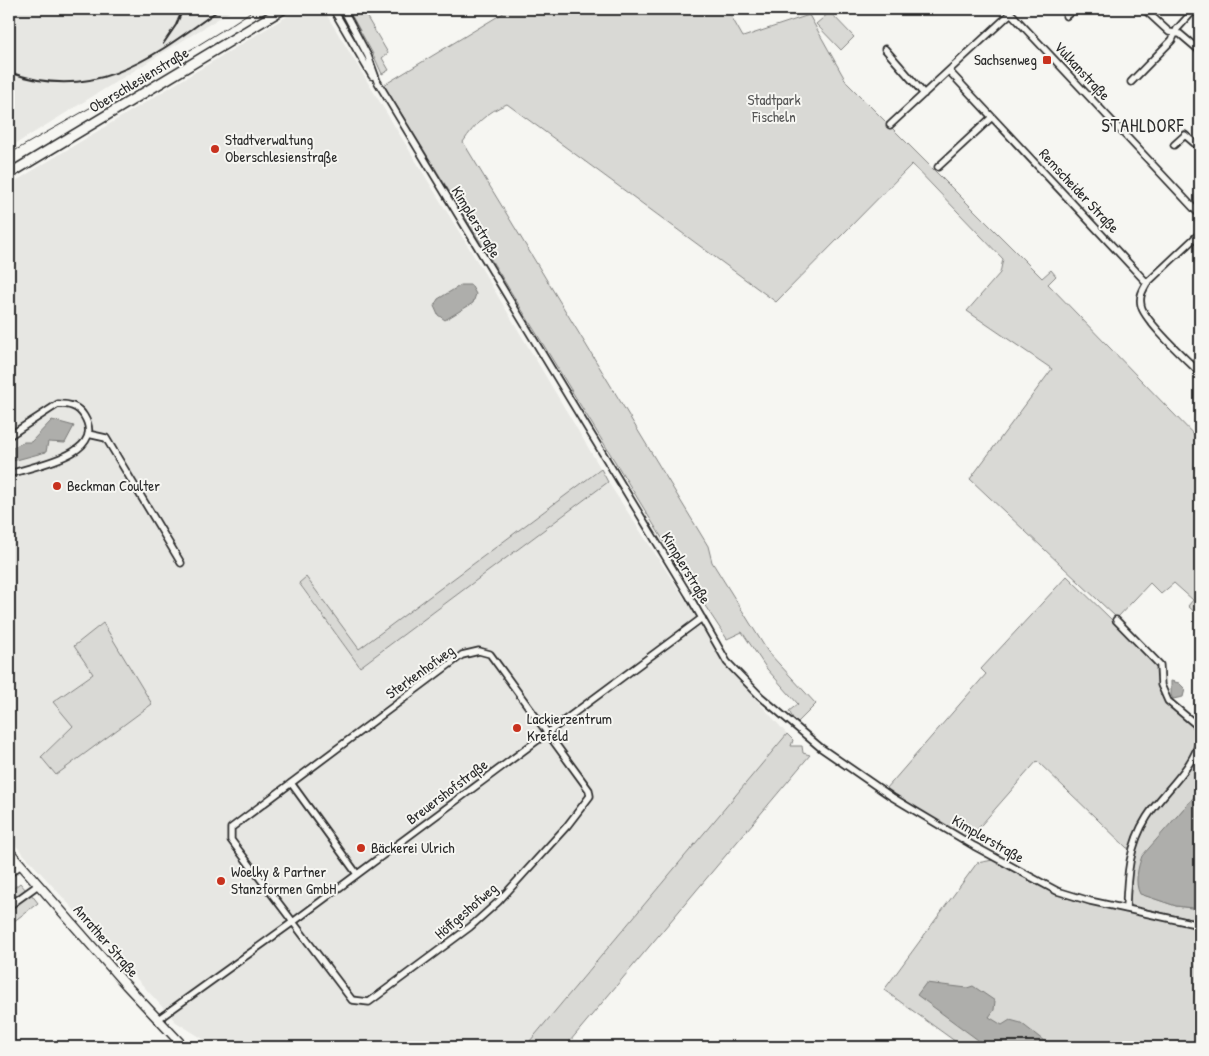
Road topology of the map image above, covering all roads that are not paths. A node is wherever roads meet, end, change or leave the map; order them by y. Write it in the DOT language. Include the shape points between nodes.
graph roads {
  1 [pos="283,9"];
  2 [pos="333,9"];
  3 [pos="342,9"];
  4 [pos="1074,9"];
  5 [pos="1144,9"];
  6 [pos="1195,9"];
  7 [pos="1009,11"];
  8 [pos="1066,16"];
  9 [pos="1175,33"];
  10 [pos="885,49"];
  11 [pos="1200,51"];
  12 [pos="949,71"];
  13 [pos="377,81"];
  14 [pos="1131,82"];
  15 [pos="924,94"];
  16 [pos="992,117"];
  17 [pos="890,125"];
  18 [pos="1174,145"];
  19 [pos="1200,148"];
  20 [pos="938,168"];
  21 [pos="9,174"];
  22 [pos="1200,215"];
  23 [pos="1200,233"];
  24 [pos="1148,283"];
  25 [pos="1200,373"];
  26 [pos="88,434"];
  27 [pos="9,436"];
  28 [pos="9,474"];
  29 [pos="181,563"];
  30 [pos="702,618"];
  31 [pos="1116,620"];
  32 [pos="1200,728"];
  33 [pos="547,733"];
  34 [pos="1200,738"];
  35 [pos="291,783"];
  36 [pos="9,851"];
  37 [pos="20,865"];
  38 [pos="9,874"];
  39 [pos="357,874"];
  40 [pos="38,886"];
  41 [pos="9,906"];
  42 [pos="1126,909"];
  43 [pos="293,922"];
  44 [pos="1200,925"];
  45 [pos="157,1020"];
  46 [pos="184,1047"];
  1 -- 21 [label="main road, Oberschlesienstraße"];
  2 -- 13 [label="street, Kimplerstraße"];
  3 -- 13 [label="street, Kimplerstraße" via="368,56"];
  4 -- 8 [label="street"];
  5 -- 9 [label="street" via="1169,32"];
  6 -- 9 [label="street"];
  7 -- 12 [label="street"];
  7 -- 22 [label="street, Vulkanstraße"];
  9 -- 11 [label="street"];
  9 -- 14 [label="street"];
  10 -- 15 [label="street"];
  12 -- 15 [label="street"];
  12 -- 16 [label="street, Remscheider Straße"];
  13 -- 30 [label="street, Kimplerstraße"];
  15 -- 17 [label="street"];
  16 -- 20 [label="street"];
  16 -- 24 [label="street, Remscheider Straße"];
  18 -- 19 [label="street" via="1185,135"];
  23 -- 24 [label="street"];
  24 -- 25 [label="street" via="1142,293 1142,310"];
  26 -- 27 [label="street" via="89,426 83,413 65,404 51,407"];
  26 -- 28 [label="street" via="76,452"];
  26 -- 29 [label="street" via="106,438"];
  30 -- 33 [label="street, Breuershofstraße"];
  30 -- 42 [label="street, Kimplerstraße" via="728,662 767,702 821,748 892,797 1039,883 1075,897"];
  31 -- 32 [label="street" via="1160,664 1161,685 1168,701"];
  33 -- 35 [label="street, Sterkenhofweg" via="490,654 479,651 462,655"];
  33 -- 39 [label="street, Breuershofstraße"];
  33 -- 43 [label="street, Höffgeshofweg" via="589,790 590,796 527,872 470,927 369,1002 352,1000"];
  34 -- 42 [label="street" via="1196,754 1147,817 1135,840 1127,874"];
  35 -- 39 [label="street"];
  35 -- 43 [label="street, Sterkenhofweg" via="231,828 231,840"];
  36 -- 37 [label="main road, Anrather Straße"];
  37 -- 38 [label="street"];
  37 -- 40 [label="main road, Anrather Straße"];
  39 -- 43 [label="street, Breuershofstraße"];
  40 -- 41 [label="street"];
  40 -- 45 [label="main road, Anrather Straße"];
  42 -- 44 [label="street, Kimplerstraße"];
  43 -- 45 [label="street, Breuershofstraße"];
  45 -- 46 [label="main road, Anrather Straße"];
}
